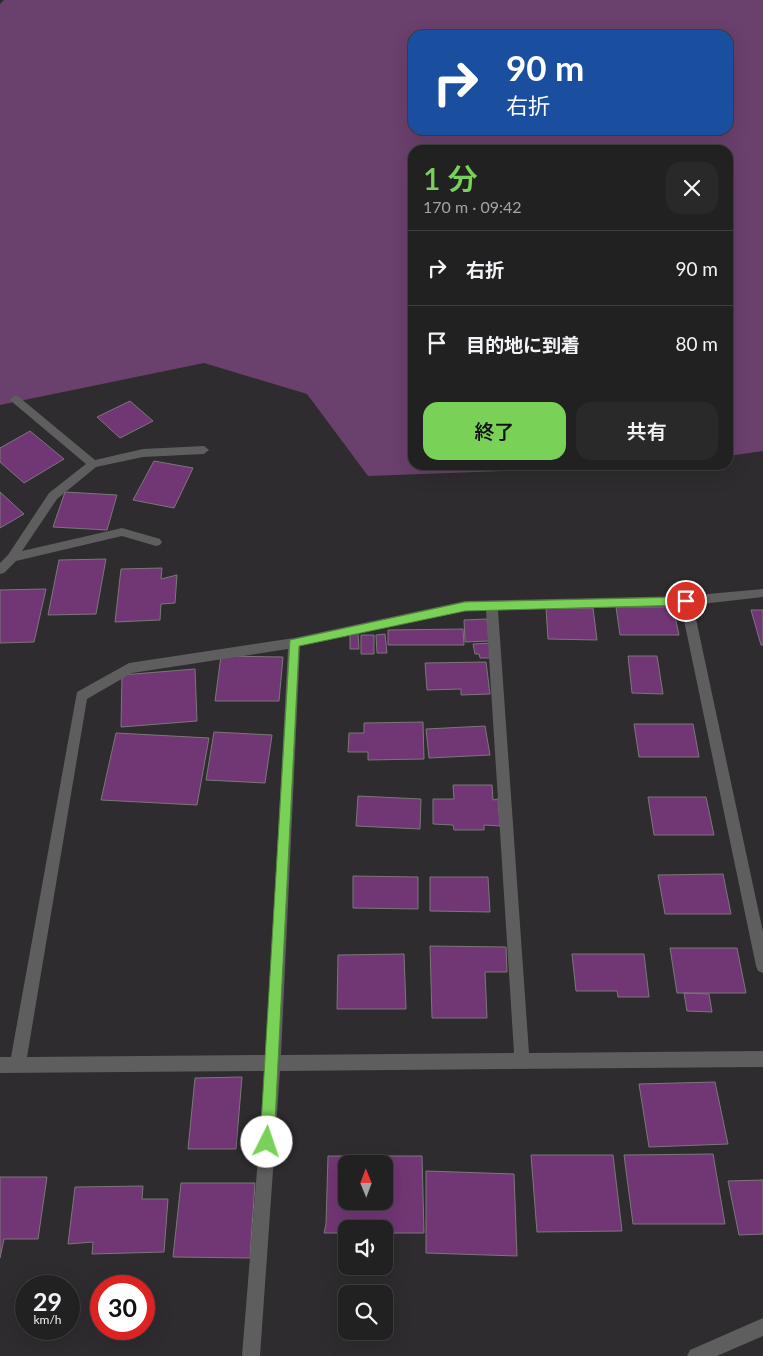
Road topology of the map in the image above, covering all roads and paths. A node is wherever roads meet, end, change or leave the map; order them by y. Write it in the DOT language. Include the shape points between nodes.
graph roads {
  1 [pos="16,399"];
  2 [pos="204,450"];
  3 [pos="93,464"];
  4 [pos="156,542"];
  5 [pos="12,558"];
  6 [pos="0,570"];
  7 [pos="763,593"];
  8 [pos="686,601"];
  9 [pos="492,606"];
  10 [pos="294,643"];
  11 [pos="763,966"];
  12 [pos="763,1059"];
  13 [pos="522,1061"];
  14 [pos="18,1064"];
  15 [pos="273,1064"];
  16 [pos="0,1065"];
  17 [pos="763,1327"];
  18 [pos="251,1356"];
  19 [pos="696,1356"];
  1 -- 3 [label="street"];
  2 -- 3 [label="street" via="143,453"];
  3 -- 5 [label="street" via="53,496"];
  4 -- 5 [label="street" via="122,532"];
  5 -- 6 [label="street"];
  7 -- 8 [label="street"];
  8 -- 9 [label="street"];
  8 -- 11 [label="street"];
  9 -- 10 [label="street" via="465,606"];
  9 -- 13 [label="street"];
  10 -- 14 [label="street" via="129,668 81,696"];
  10 -- 15 [label="street"];
  12 -- 13 [label="street"];
  13 -- 15 [label="street"];
  14 -- 15 [label="street"];
  14 -- 16 [label="street"];
  15 -- 18 [label="street"];
  17 -- 19 [label="street"];
}
